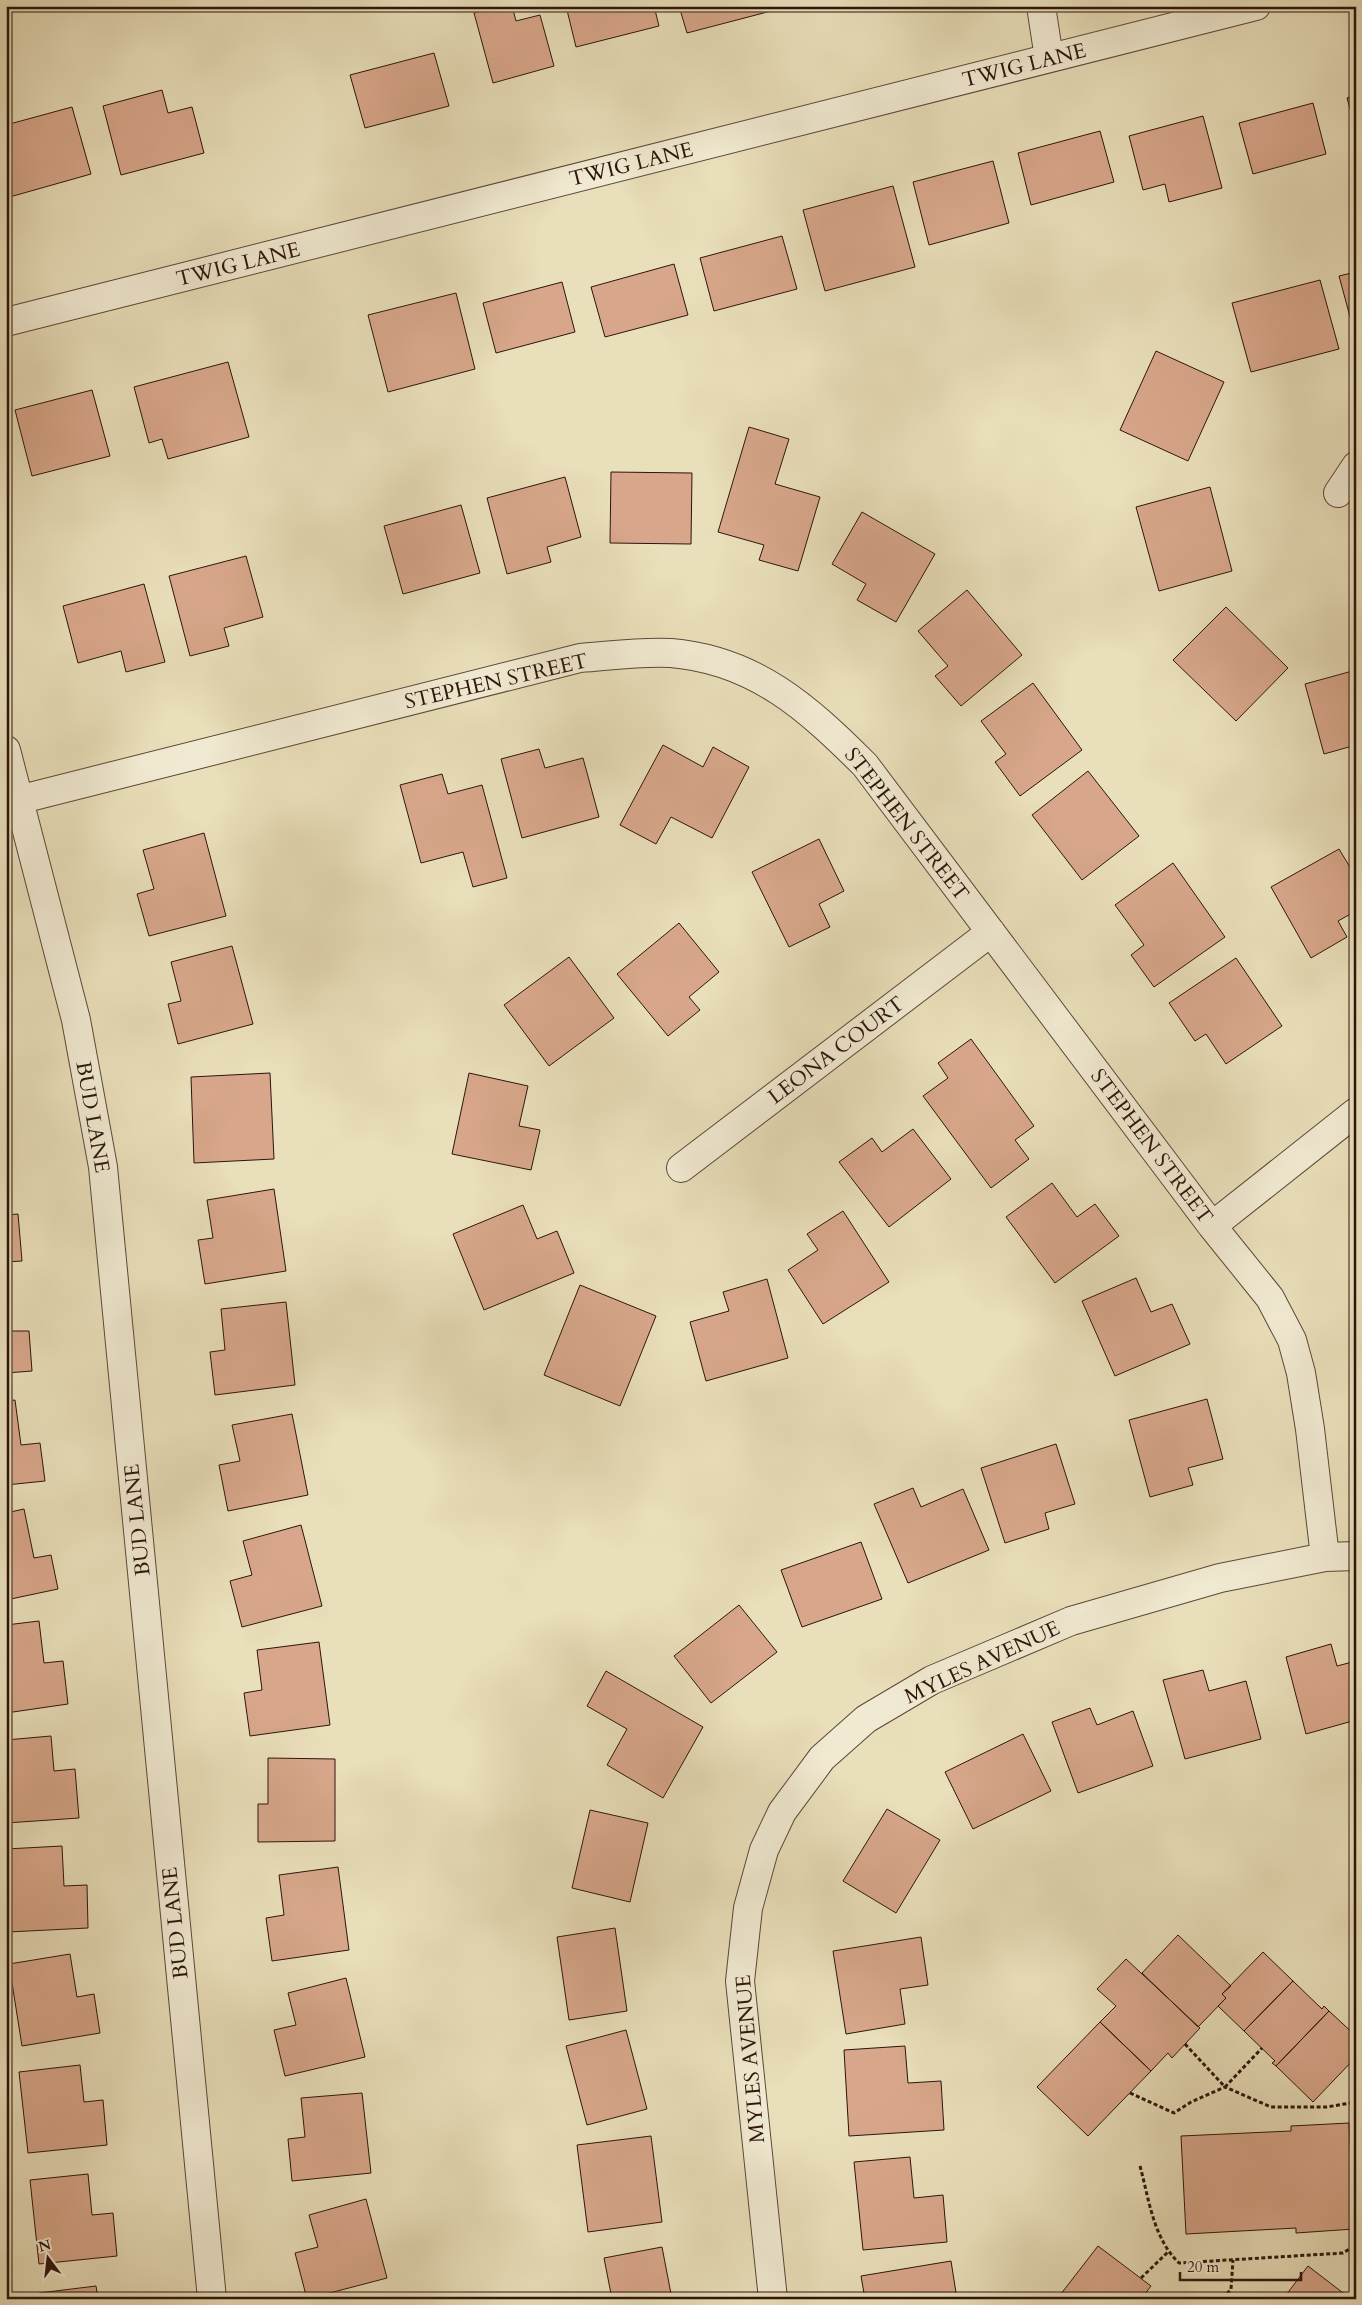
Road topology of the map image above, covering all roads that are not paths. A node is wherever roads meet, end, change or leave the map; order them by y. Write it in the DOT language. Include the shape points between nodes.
graph roads {
  1 [pos="1041,6"];
  2 [pos="1256,6"];
  3 [pos="1049,58"];
  4 [pos="6,322"];
  5 [pos="1356,466"];
  6 [pos="1338,493"];
  7 [pos="6,750"];
  8 [pos="12,801"];
  9 [pos="991,932"];
  10 [pos="1356,1112"];
  11 [pos="681,1168"];
  12 [pos="1212,1226"];
  13 [pos="1356,1556"];
  14 [pos="1325,1557"];
  15 [pos="212,2299"];
  16 [pos="773,2299"];
  1 -- 3 [label="street"];
  2 -- 3 [label="street, TWIG LANE"];
  3 -- 4 [label="street, TWIG LANE"];
  5 -- 6 [label="street"];
  7 -- 8 [label="street, BUD LANE"];
  8 -- 9 [label="street, STEPHEN STREET" via="580,658 670,653 718,661 780,690 818,718 865,765"];
  8 -- 15 [label="street, BUD LANE" via="76,1020 103,1167"];
  9 -- 11 [label="street, LEONA COURT"];
  9 -- 12 [label="street, STEPHEN STREET"];
  10 -- 12 [label="street"];
  12 -- 14 [label="street, STEPHEN STREET" via="1270,1298 1292,1340 1310,1429"];
  13 -- 14 [label="street, MYLES AVENUE"];
  14 -- 16 [label="street, MYLES AVENUE" via="1220,1578 1070,1621 932,1680 866,1719 822,1758 782,1812 764,1850 748,1908 740,1981"];
}
